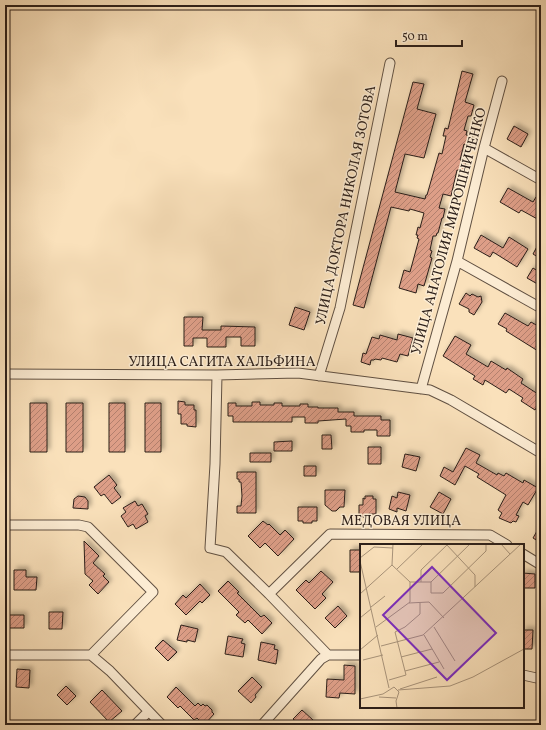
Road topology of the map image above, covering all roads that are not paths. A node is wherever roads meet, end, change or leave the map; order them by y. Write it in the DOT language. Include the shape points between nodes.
graph roads {
  1 [pos="390,63"];
  2 [pos="502,81"];
  3 [pos="484,148"];
  4 [pos="541,180"];
  5 [pos="457,261"];
  6 [pos="541,308"];
  7 [pos="5,374"];
  8 [pos="217,375"];
  9 [pos="319,376"];
  10 [pos="421,389"];
  11 [pos="541,453"];
  12 [pos="5,525"];
  13 [pos="505,544"];
  14 [pos="524,555"];
  15 [pos="541,565"];
  16 [pos="269,594"];
  17 [pos="5,655"];
  18 [pos="91,655"];
  19 [pos="328,655"];
  20 [pos="360,655"];
  21 [pos="524,675"];
  22 [pos="541,679"];
  23 [pos="148,712"];
  24 [pos="135,725"];
  25 [pos="162,725"];
  26 [pos="262,725"];
  1 -- 9 [label="street, УЛИЦА ДОКТОРА НИКОЛАЯ ЗОТОВА" via="340,308"];
  2 -- 3 [label="street, УЛИЦА АНАТОЛИЯ МИРОШНИЧЕНКО"];
  3 -- 4 [label="street"];
  3 -- 5 [label="street, УЛИЦА АНАТОЛИЯ МИРОШНИЧЕНКО"];
  5 -- 6 [label="street"];
  5 -- 10 [label="street, УЛИЦА АНАТОЛИЯ МИРОШНИЧЕНКО"];
  7 -- 8 [label="street, УЛИЦА САГИТА ХАЛЬФИНА"];
  8 -- 9 [label="street, УЛИЦА САГИТА ХАЛЬФИНА" via="298,373"];
  8 -- 16 [label="street" via="210,548 226,552"];
  9 -- 10 [label="street, УЛИЦА САГИТА ХАЛЬФИНА"];
  10 -- 11 [label="street, УЛИЦА САГИТА ХАЛЬФИНА" via="430,390 451,400"];
  12 -- 18 [label="street" via="88,527 153,592"];
  13 -- 16 [label="street, МЕДОВАЯ УЛИЦА" via="490,535 330,534"];
  14 -- 15 [label="street"];
  16 -- 19 [label="street"];
  17 -- 18 [label="street"];
  18 -- 23 [label="street" via="110,671"];
  19 -- 20 [label="street"];
  19 -- 26 [label="street" via="321,659"];
  21 -- 22 [label="street"];
  23 -- 24 [label="street"];
  23 -- 25 [label="street"];
}
